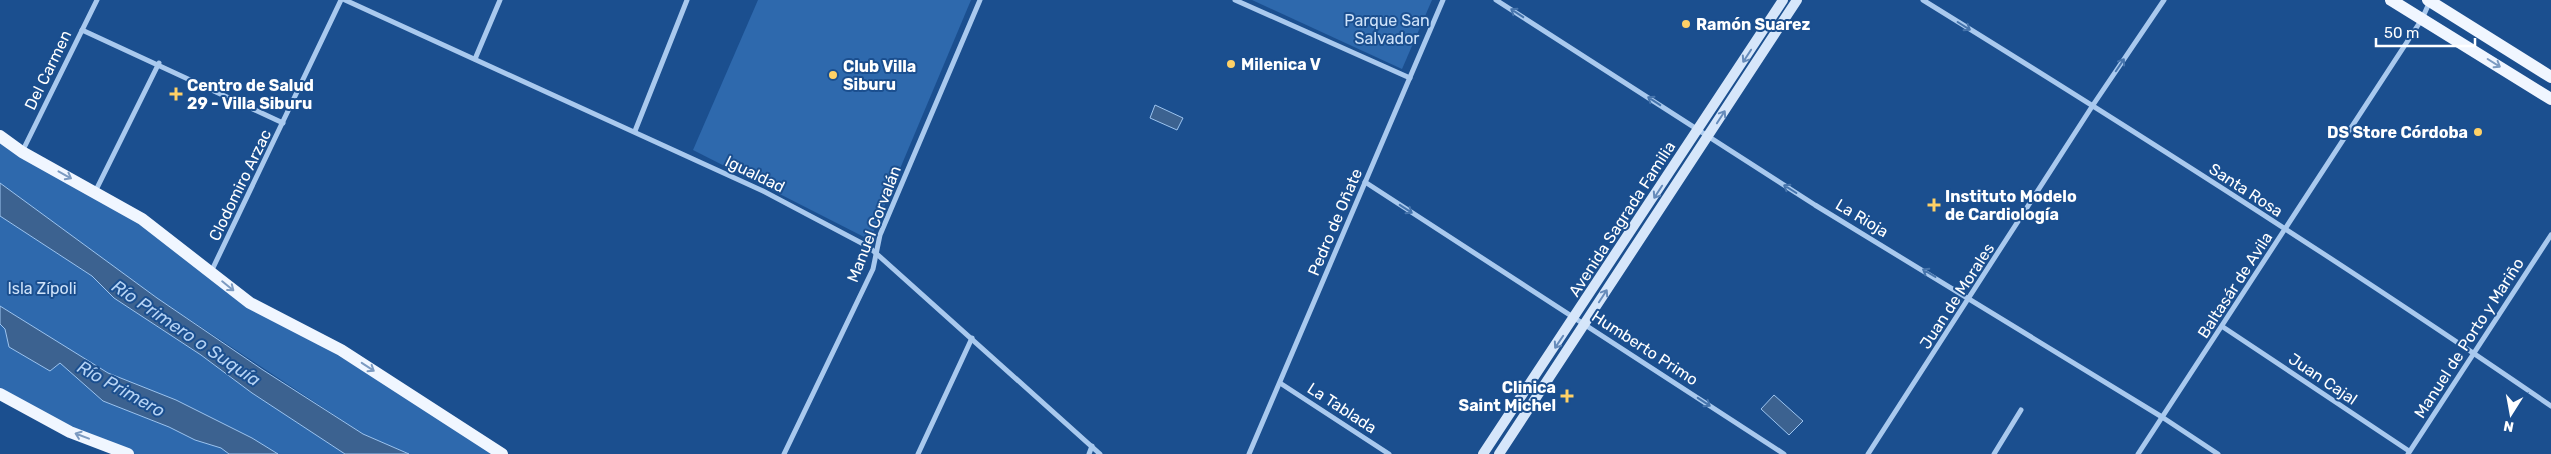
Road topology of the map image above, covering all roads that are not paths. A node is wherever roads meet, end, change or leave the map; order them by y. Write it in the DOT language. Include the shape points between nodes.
graph roads {
  1 [pos="97,0"];
  2 [pos="343,0"];
  3 [pos="500,0"];
  4 [pos="687,0"];
  5 [pos="980,0"];
  6 [pos="1235,0"];
  7 [pos="1443,0"];
  8 [pos="1496,0"];
  9 [pos="1783,0"];
  10 [pos="1797,0"];
  11 [pos="1923,0"];
  12 [pos="2164,0"];
  13 [pos="2391,0"];
  14 [pos="2429,0"];
  15 [pos="2422,19"];
  16 [pos="82,30"];
  17 [pos="474,59"];
  18 [pos="158,64"];
  19 [pos="2551,77"];
  20 [pos="1410,78"];
  21 [pos="2551,99"];
  22 [pos="2093,105"];
  23 [pos="284,122"];
  24 [pos="1699,130"];
  25 [pos="635,131"];
  26 [pos="0,136"];
  27 [pos="1708,136"];
  28 [pos="22,152"];
  29 [pos="1366,182"];
  30 [pos="95,192"];
  31 [pos="2286,231"];
  32 [pos="2551,235"];
  33 [pos="876,252"];
  34 [pos="211,272"];
  35 [pos="1971,298"];
  36 [pos="1575,317"];
  37 [pos="1585,324"];
  38 [pos="2223,327"];
  39 [pos="972,338"];
  40 [pos="2474,353"];
  41 [pos="1280,383"];
  42 [pos="0,394"];
  43 [pos="2551,406"];
  44 [pos="2021,410"];
  45 [pos="2162,417"];
  46 [pos="1092,446"];
  47 [pos="2409,453"];
  48 [pos="128,454"];
  49 [pos="502,454"];
  50 [pos="784,454"];
  51 [pos="918,454"];
  52 [pos="1089,454"];
  53 [pos="1100,454"];
  54 [pos="1249,454"];
  55 [pos="1390,454"];
  56 [pos="1483,454"];
  57 [pos="1499,454"];
  58 [pos="1784,454"];
  59 [pos="1868,454"];
  60 [pos="1994,454"];
  61 [pos="2138,454"];
  62 [pos="2218,454"];
  1 -- 16 [label="street, Del Carmen"];
  2 -- 17 [label="street, Igualdad"];
  2 -- 23 [label="street, Clodomiro Arzac"];
  3 -- 17 [label="street"];
  4 -- 25 [label="street"];
  5 -- 33 [label="street, Manuel Corvalán" via="880,235"];
  6 -- 20 [label="street"];
  7 -- 20 [label="street, Pedro de Oñate"];
  24 -- 8 [label="street, La Rioja, one-way"];
  9 -- 24 [label="main road, Avenida Sagrada Familia, one-way"];
  27 -- 10 [label="main road, Avenida Sagrada Familia, one-way"];
  11 -- 22 [label="street, Santa Rosa, one-way"];
  22 -- 12 [label="street, Juan de Morales, one-way"];
  13 -- 15 [label="main road"];
  14 -- 15 [label="street, Baltasár de Avila"];
  14 -- 19 [label="main road"];
  15 -- 21 [label="main road, one-way"];
  15 -- 31 [label="street, Baltasár de Avila"];
  16 -- 18 [label="street"];
  16 -- 28 [label="street, Del Carmen"];
  17 -- 25 [label="street, Igualdad"];
  18 -- 23 [label="street"];
  18 -- 30 [label="street"];
  20 -- 29 [label="street, Pedro de Oñate"];
  22 -- 31 [label="street, Santa Rosa"];
  22 -- 35 [label="street, Juan de Morales"];
  23 -- 34 [label="street, Clodomiro Arzac"];
  24 -- 27 [label="street, La Rioja"];
  24 -- 36 [label="main road, Avenida Sagrada Familia, one-way"];
  25 -- 33 [label="street, Igualdad" via="762,191"];
  26 -- 28 [label="main road"];
  35 -- 27 [label="street, La Rioja, one-way" via="1815,205"];
  37 -- 27 [label="main road, Avenida Sagrada Familia, one-way"];
  28 -- 30 [label="main road, one-way"];
  29 -- 36 [label="street, Humberto Primo, one-way"];
  29 -- 41 [label="street, Pedro de Oñate"];
  30 -- 34 [label="main road" via="142,219"];
  31 -- 38 [label="street, Baltasár de Avila"];
  31 -- 40 [label="street, Santa Rosa"];
  32 -- 40 [label="street, Manuel de Porto y Mariño"];
  33 -- 39 [label="street, Igualdad"];
  33 -- 50 [label="street, Manuel Corvalán" via="872,269"];
  34 -- 49 [label="main road, one-way" via="250,303 341,350"];
  35 -- 45 [label="street, La Rioja"];
  35 -- 59 [label="street, Juan de Morales"];
  36 -- 37 [label="street, Humberto Primo"];
  36 -- 56 [label="main road, Avenida Sagrada Familia, one-way"];
  37 -- 57 [label="main road, Avenida Sagrada Familia"];
  37 -- 58 [label="street, Humberto Primo, one-way"];
  38 -- 45 [label="street, Baltasár de Avila"];
  38 -- 47 [label="street, Juan Cajal"];
  39 -- 46 [label="street, Igualdad"];
  39 -- 51 [label="street"];
  40 -- 43 [label="street, Santa Rosa"];
  40 -- 47 [label="street, Manuel de Porto y Mariño"];
  41 -- 54 [label="street, Pedro de Oñate"];
  41 -- 55 [label="street, La Tablada"];
  48 -- 42 [label="main road, one-way" via="70,432"];
  44 -- 60 [label="street"];
  45 -- 61 [label="street, Baltasár de Avila"];
  45 -- 62 [label="street, La Rioja"];
  46 -- 52 [label="street"];
  46 -- 53 [label="street, Igualdad"];
}
